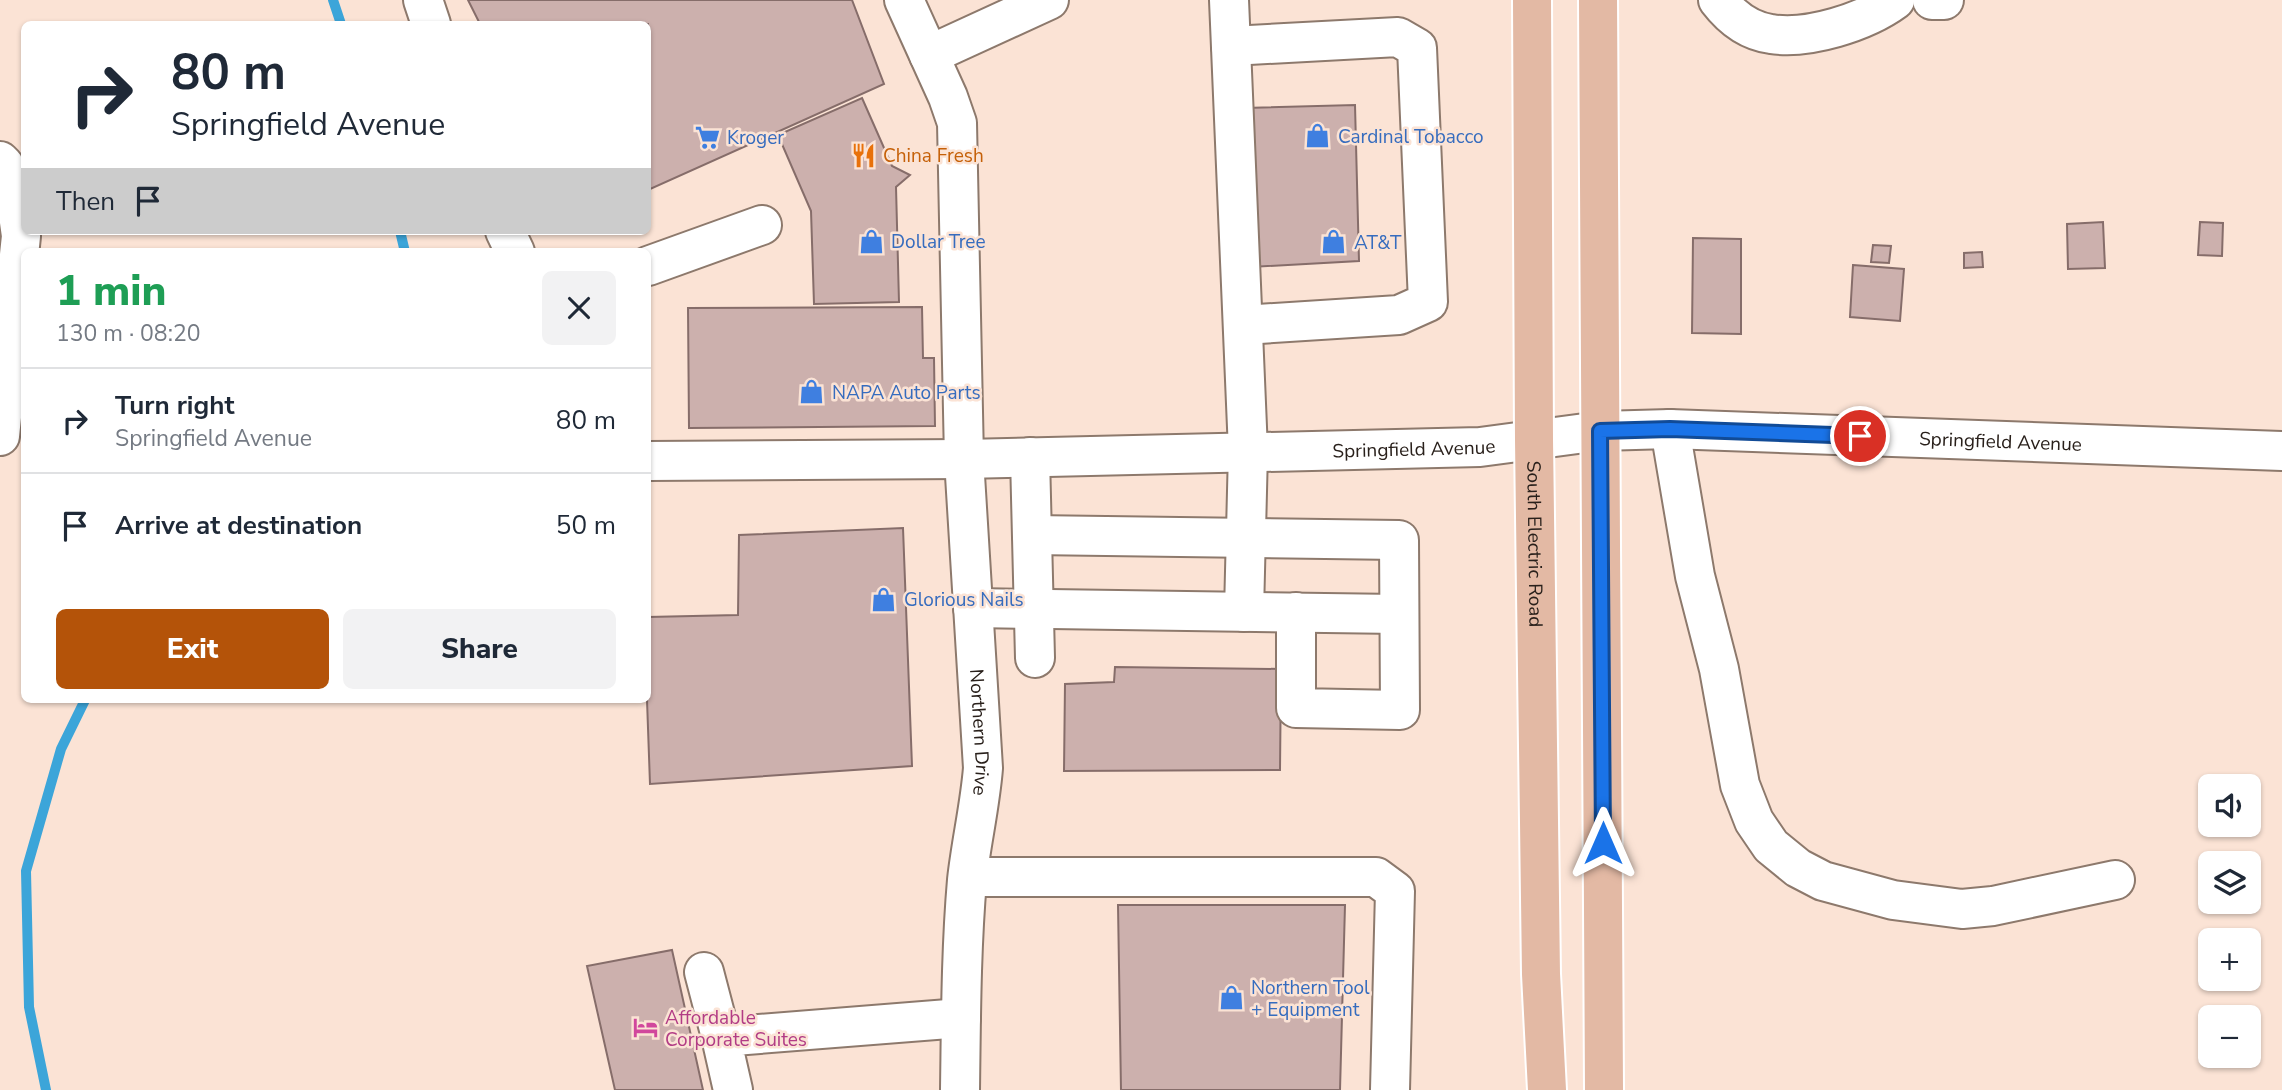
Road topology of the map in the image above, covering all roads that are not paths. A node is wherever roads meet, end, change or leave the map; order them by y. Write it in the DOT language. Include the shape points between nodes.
graph roads {
  1 [pos="423,0"];
  2 [pos="904,0"];
  3 [pos="1049,0"];
  4 [pos="1229,0"];
  5 [pos="1532,0"];
  6 [pos="1598,0"];
  7 [pos="1717,0"];
  8 [pos="1895,0"];
  9 [pos="1932,0"];
  10 [pos="1944,0"];
  11 [pos="429,21"];
  12 [pos="1231,46"];
  13 [pos="929,55"];
  14 [pos="0,161"];
  15 [pos="762,225"];
  16 [pos="651,265"];
  17 [pos="1243,325"];
  18 [pos="1670,429"];
  19 [pos="1600,431"];
  20 [pos="0,436"];
  21 [pos="1534,440"];
  22 [pos="1248,451"];
  23 [pos="2282,451"];
  24 [pos="1030,457"];
  25 [pos="964,459"];
  26 [pos="651,461"];
  27 [pos="1032,535"];
  28 [pos="1246,537"];
  29 [pos="973,608"];
  30 [pos="1034,608"];
  31 [pos="1296,611"];
  32 [pos="1244,612"];
  33 [pos="1399,614"];
  34 [pos="1035,659"];
  35 [pos="968,877"];
  36 [pos="2115,880"];
  37 [pos="704,972"];
  38 [pos="961,1018"];
  39 [pos="721,1037"];
  40 [pos="733,1090"];
  41 [pos="960,1090"];
  42 [pos="1390,1090"];
  43 [pos="1547,1090"];
  44 [pos="1604,1090"];
  1 -- 11 [label="street"];
  2 -- 13 [label="street, Northern Drive"];
  3 -- 13 [label="street"];
  4 -- 12 [label="street"];
  5 -- 21 [label="main road, South Electric Road"];
  6 -- 19 [label="main road"];
  7 -- 8 [label="street" via="1729,15 1773,35 1852,23"];
  9 -- 10 [label="street"];
  12 -- 17 [label="street"];
  12 -- 17 [label="street" via="1398,37 1418,48 1428,302 1399,315"];
  13 -- 25 [label="street, Northern Drive" via="957,123"];
  14 -- 20 [label="street" via="16,200 21,236"];
  15 -- 16 [label="street"];
  17 -- 22 [label="street"];
  18 -- 19 [label="street, Springfield Avenue"];
  18 -- 23 [label="street, Springfield Avenue"];
  18 -- 36 [label="street" via="1695,576 1720,668 1740,785 1754,821 1771,846 1824,881 1893,900 1962,909"];
  19 -- 21 [label="street, Springfield Avenue"];
  19 -- 44 [label="main road"];
  21 -- 22 [label="street, Springfield Avenue" via="1480,447"];
  21 -- 43 [label="main road, South Electric Road" via="1541,974"];
  22 -- 24 [label="street, Springfield Avenue"];
  22 -- 28 [label="street"];
  24 -- 25 [label="street, Springfield Avenue"];
  24 -- 27 [label="street"];
  25 -- 26 [label="street, Springfield Avenue"];
  25 -- 29 [label="street, Northern Drive"];
  27 -- 28 [label="street"];
  27 -- 30 [label="street"];
  28 -- 32 [label="street"];
  28 -- 33 [label="street" via="1399,540"];
  29 -- 30 [label="street"];
  29 -- 35 [label="street, Northern Drive" via="982,768"];
  30 -- 32 [label="street"];
  30 -- 34 [label="street"];
  31 -- 32 [label="street"];
  31 -- 33 [label="street"];
  31 -- 33 [label="street" via="1296,708 1399,710"];
  35 -- 38 [label="street, Northern Drive"];
  35 -- 42 [label="street" via="1376,877 1395,891"];
  37 -- 39 [label="street"];
  38 -- 39 [label="street"];
  38 -- 41 [label="street, Northern Drive"];
  39 -- 40 [label="street"];
}
